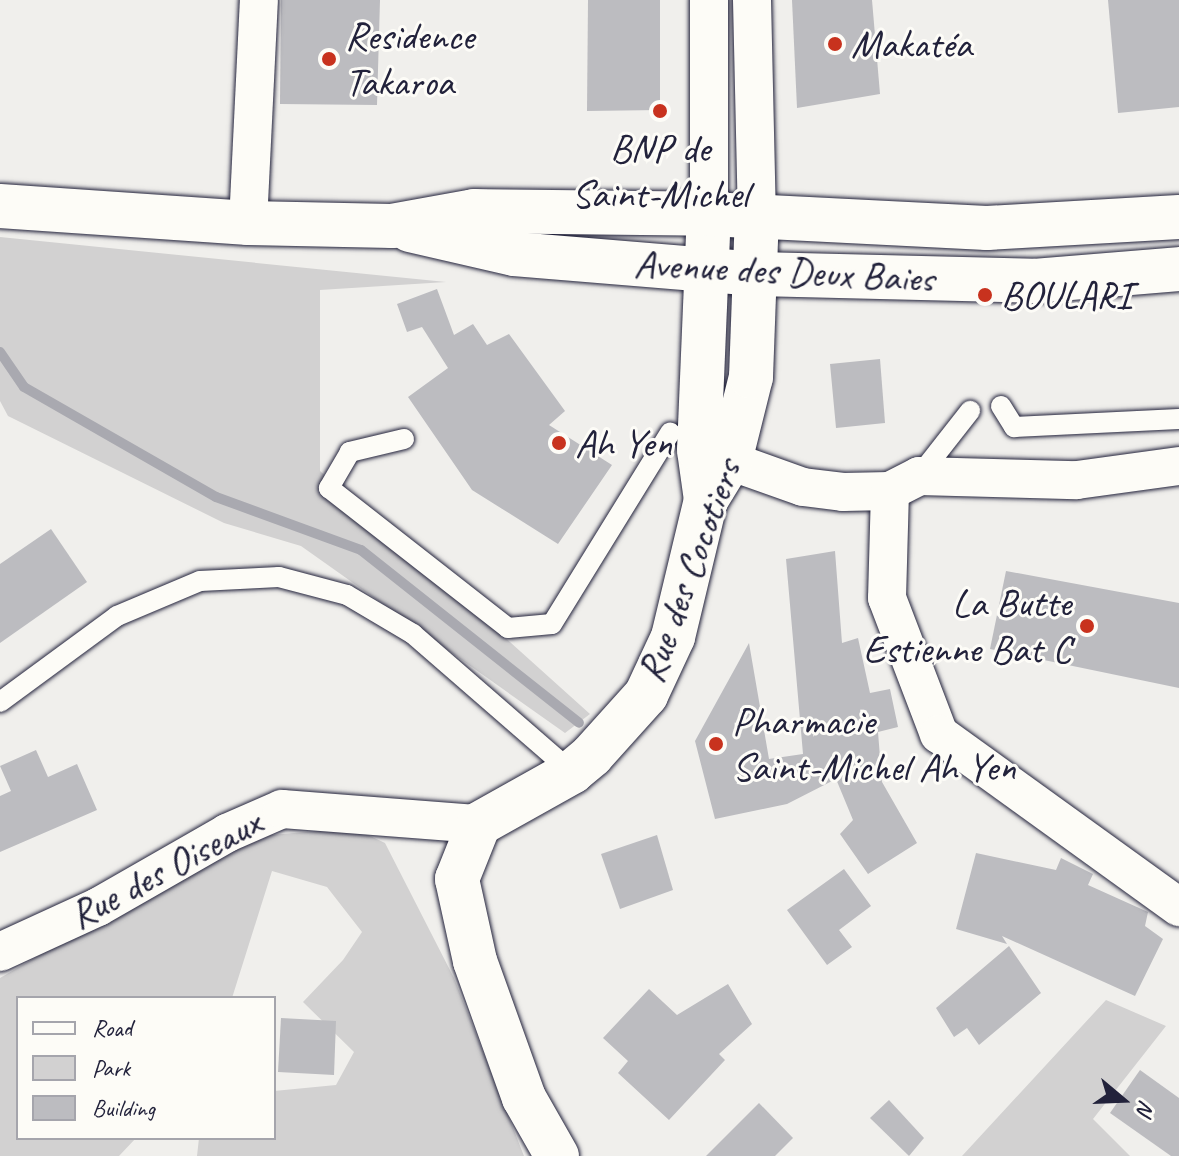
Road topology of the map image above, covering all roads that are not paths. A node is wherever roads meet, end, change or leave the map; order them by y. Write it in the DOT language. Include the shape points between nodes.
graph roads {
  1 [pos="259,0"];
  2 [pos="709,0"];
  3 [pos="752,0"];
  4 [pos="0,206"];
  5 [pos="709,214"];
  6 [pos="757,216"];
  7 [pos="1179,217"];
  8 [pos="248,223"];
  9 [pos="392,226"];
  10 [pos="1179,269"];
  11 [pos="708,270"];
  12 [pos="757,274"];
  13 [pos="1001,406"];
  14 [pos="970,411"];
  15 [pos="1179,419"];
  16 [pos="670,433"];
  17 [pos="404,439"];
  18 [pos="730,461"];
  19 [pos="1179,466"];
  20 [pos="904,484"];
  21 [pos="706,500"];
  22 [pos="0,702"];
  23 [pos="572,772"];
  24 [pos="479,824"];
  25 [pos="1179,907"];
  26 [pos="0,952"];
  27 [pos="557,1156"];
  1 -- 8 [label="street"];
  2 -- 5 [label="street"];
  3 -- 6 [label="street"];
  4 -- 8 [label="main road, Avenue des Deux Baies"];
  5 -- 6 [label="main road, Avenue des Deux Baies"];
  5 -- 9 [label="main road, Avenue des Deux Baies" via="474,211"];
  5 -- 11 [label="main road"];
  6 -- 7 [label="main road, Avenue des Deux Baies" via="987,228"];
  6 -- 12 [label="main road, Rue des Cocotiers"];
  8 -- 9 [label="main road, Avenue des Deux Baies"];
  9 -- 11 [label="main road, Avenue des Deux Baies" via="514,254"];
  10 -- 12 [label="main road, Avenue des Deux Baies" via="1034,281"];
  11 -- 12 [label="main road, Avenue des Deux Baies"];
  11 -- 21 [label="main road" via="699,450"];
  12 -- 18 [label="main road, Rue des Cocotiers" via="751,377"];
  13 -- 15 [label="lane" via="1014,427"];
  14 -- 20 [label="lane"];
  16 -- 17 [label="lane" via="552,624 508,628 329,488 350,452"];
  18 -- 20 [label="street" via="803,487"];
  18 -- 21 [label="main road, Rue des Cocotiers"];
  19 -- 20 [label="street" via="1077,480"];
  20 -- 25 [label="street" via="887,598 939,734"];
  21 -- 23 [label="main road, Rue des Cocotiers" via="673,637 646,695"];
  22 -- 23 [label="lane" via="117,616 200,581 279,577 347,595 413,634"];
  23 -- 24 [label="main road, Rue des Cocotiers"];
  24 -- 26 [label="street, Rue des Oiseaux" via="282,809 227,833 98,907"];
  24 -- 27 [label="main road" via="457,879 463,923 524,1098"];
}
